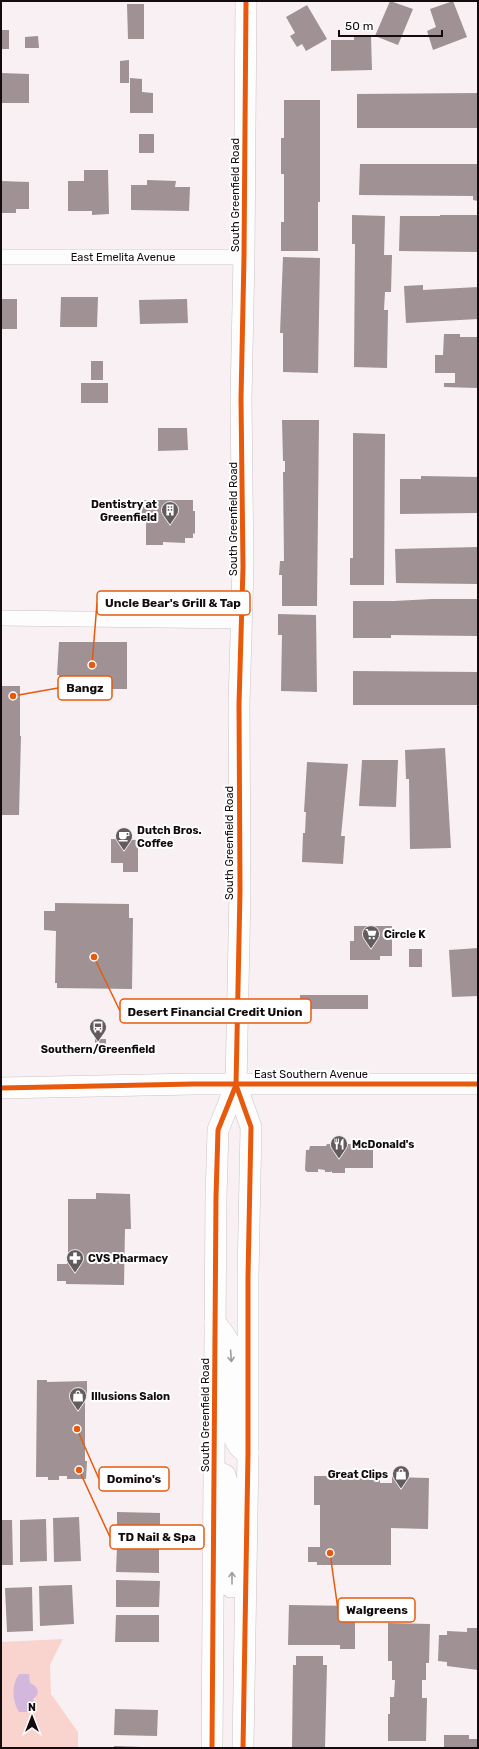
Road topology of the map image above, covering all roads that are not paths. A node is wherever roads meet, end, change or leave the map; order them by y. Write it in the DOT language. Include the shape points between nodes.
graph roads {
  1 [pos="246,1"];
  2 [pos="1,257"];
  3 [pos="244,257"];
  4 [pos="1,618"];
  5 [pos="242,621"];
  6 [pos="236,1084"];
  7 [pos="478,1084"];
  8 [pos="1,1088"];
  9 [pos="215,1322"];
  10 [pos="248,1453"];
  11 [pos="215,1471"];
  12 [pos="245,1629"];
  13 [pos="212,1748"];
  14 [pos="243,1748"];
  1 -- 3 [label="main road, South Greenfield Road"];
  2 -- 3 [label="street, East Emelita Avenue"];
  3 -- 5 [label="main road, South Greenfield Road" via="241,399"];
  4 -- 5 [label="street"];
  5 -- 6 [label="main road, South Greenfield Road"];
  6 -- 7 [label="main road, East Southern Avenue"];
  6 -- 8 [label="main road, East Southern Avenue"];
  6 -- 9 [label="main road, South Greenfield Road" via="218,1130"];
  6 -- 10 [label="main road, South Greenfield Road" via="251,1127"];
  9 -- 10 [label="main road, one-way" via="230,1345 234,1438 241,1450"];
  9 -- 11 [label="main road, South Greenfield Road"];
  10 -- 12 [label="main road, South Greenfield Road"];
  12 -- 11 [label="main road, one-way" via="232,1590 231,1491 225,1475"];
  11 -- 13 [label="main road, South Greenfield Road"];
  12 -- 14 [label="main road, South Greenfield Road"];
}
